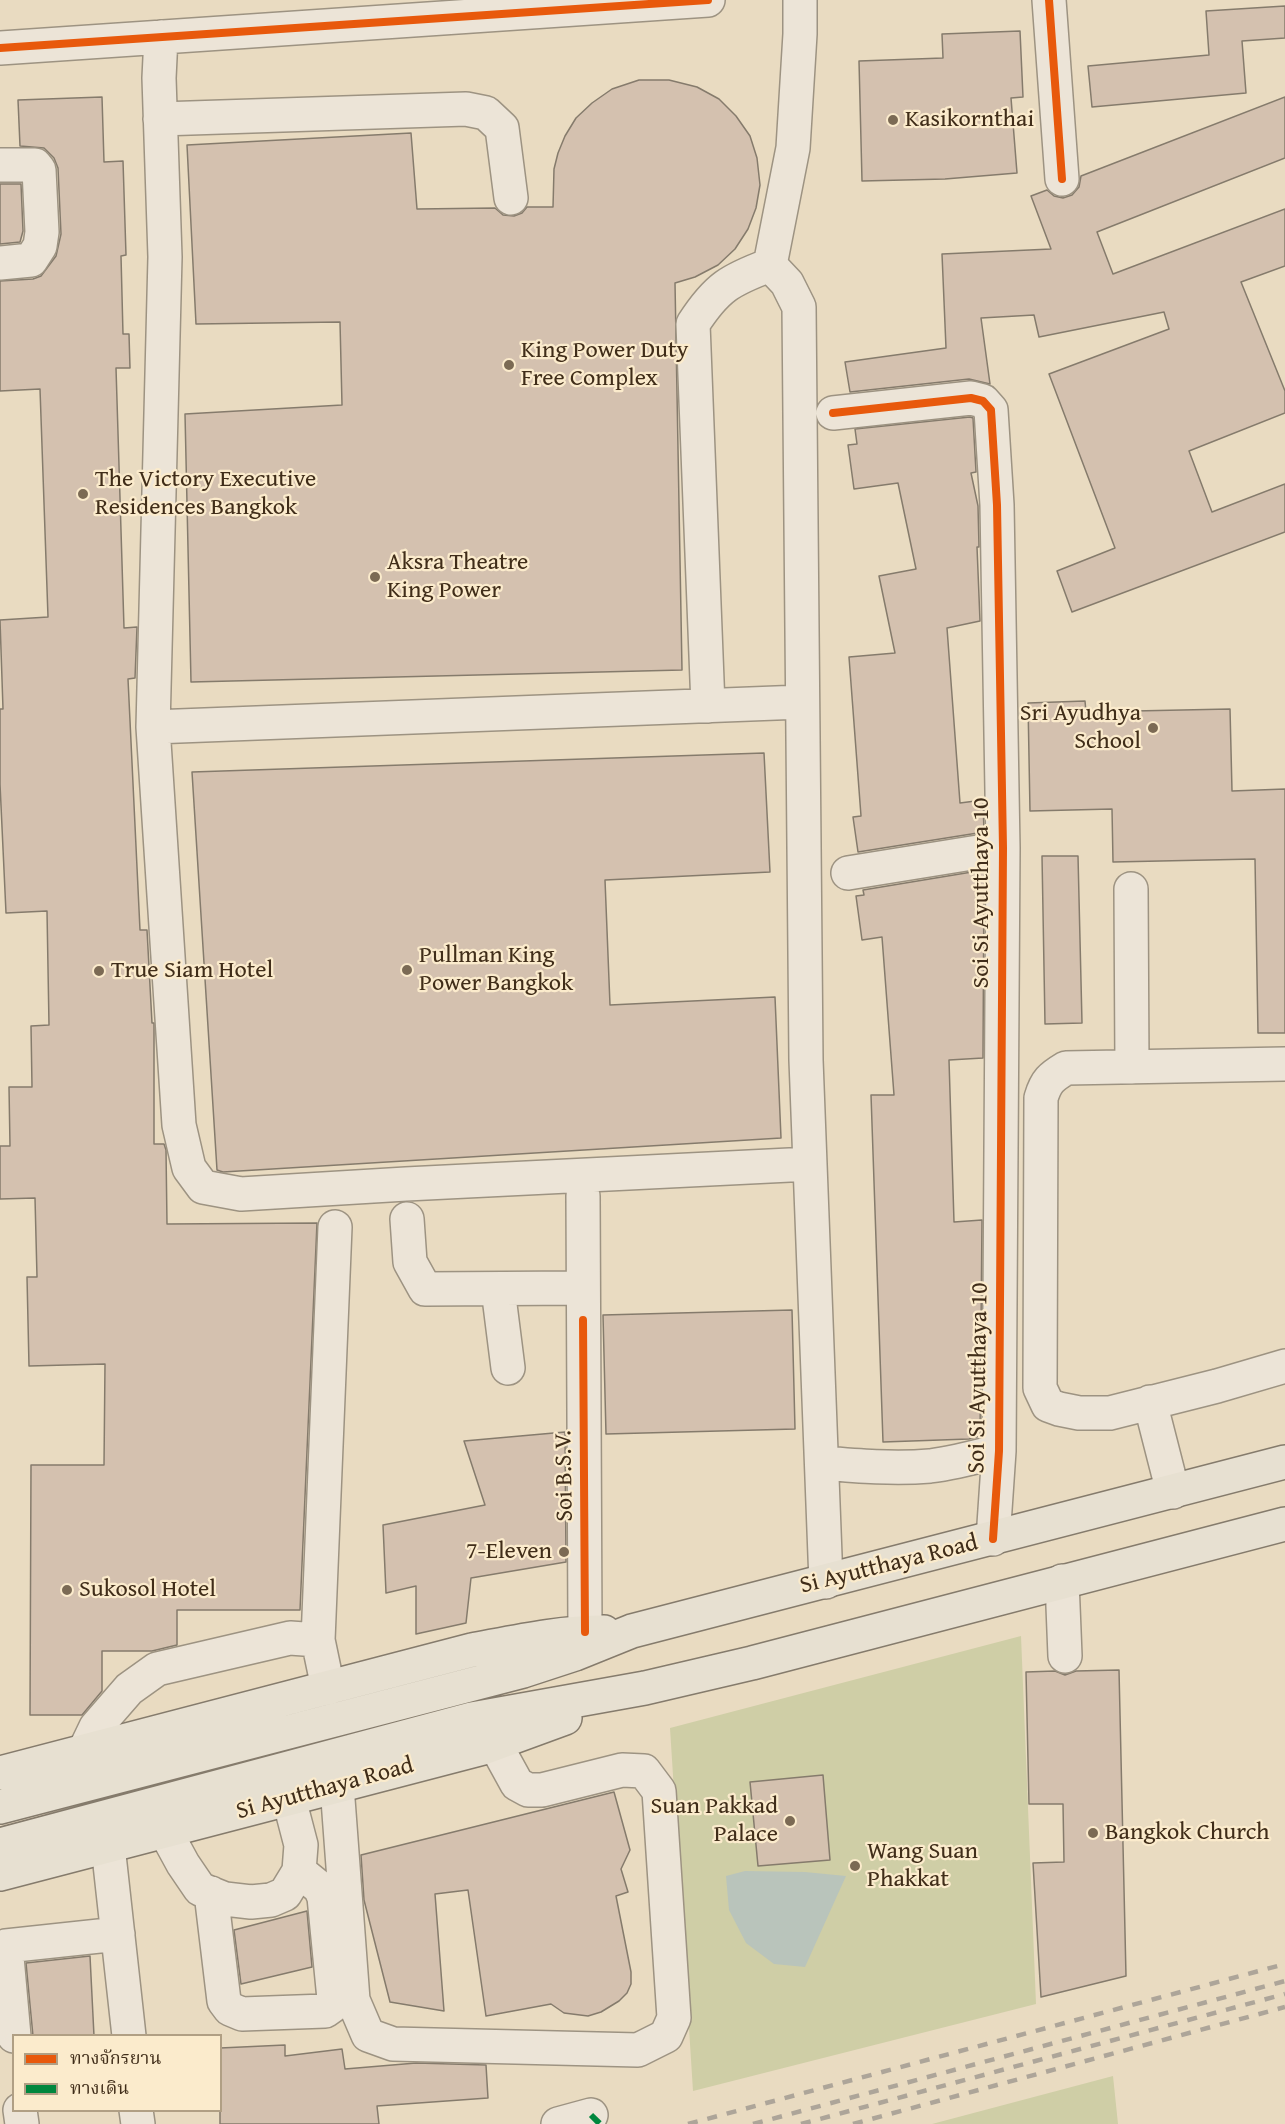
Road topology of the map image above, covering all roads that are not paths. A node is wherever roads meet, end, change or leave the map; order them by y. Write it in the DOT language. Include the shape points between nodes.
graph roads {
  1 [pos="698,0"];
  2 [pos="800,0"];
  3 [pos="1049,0"];
  4 [pos="331,13"];
  5 [pos="161,37"];
  6 [pos="0,48"];
  7 [pos="160,119"];
  8 [pos="0,165"];
  9 [pos="1062,179"];
  10 [pos="512,198"];
  11 [pos="0,263"];
  12 [pos="770,265"];
  13 [pos="833,413"];
  14 [pos="802,702"];
  15 [pos="708,706"];
  16 [pos="153,727"];
  17 [pos="1003,848"];
  18 [pos="848,873"];
  19 [pos="1131,889"];
  20 [pos="1285,1064"];
  21 [pos="1132,1067"];
  22 [pos="810,1164"];
  23 [pos="583,1196"];
  24 [pos="407,1219"];
  25 [pos="335,1227"];
  26 [pos="582,1288"];
  27 [pos="498,1289"];
  28 [pos="1285,1366"];
  29 [pos="508,1368"];
  30 [pos="1150,1402"];
  31 [pos="999,1451"];
  32 [pos="1285,1462"];
  33 [pos="822,1464"];
  34 [pos="1173,1492"];
  35 [pos="1285,1524"];
  36 [pos="993,1539"];
  37 [pos="1062,1581"];
  38 [pos="826,1582"];
  39 [pos="632,1631"];
  40 [pos="585,1632"];
  41 [pos="318,1640"];
  42 [pos="1065,1656"];
  43 [pos="645,1688"];
  44 [pos="328,1689"];
  45 [pos="495,1744"];
  46 [pos="84,1752"];
  47 [pos="0,1773"];
  48 [pos="337,1786"];
  49 [pos="290,1799"];
  50 [pos="0,1807"];
  51 [pos="165,1831"];
  52 [pos="0,1845"];
  53 [pos="108,1846"];
  54 [pos="299,1871"];
  55 [pos="0,1874"];
  56 [pos="211,1893"];
  57 [pos="118,1934"];
  58 [pos="14,2034"];
  59 [pos="129,2034"];
  60 [pos="591,2115"];
  61 [pos="558,2124"];
  1 -- 4 [label="street"];
  2 -- 12 [label="street" via="793,148"];
  3 -- 9 [label="street"];
  4 -- 5 [label="street"];
  5 -- 6 [label="street"];
  5 -- 7 [label="street"];
  7 -- 10 [label="street" via="466,109 486,113 502,128"];
  7 -- 16 [label="street" via="165,257"];
  8 -- 11 [label="street" via="35,165 39,170 42,232 40,246 31,260"];
  12 -- 14 [label="street" via="787,282 799,307"];
  12 -- 15 [label="street" via="725,285 693,324"];
  13 -- 17 [label="street, Soi Si Ayutthaya 10" via="971,398 983,401 991,410 997,505"];
  14 -- 15 [label="street"];
  14 -- 22 [label="street"];
  15 -- 16 [label="street"];
  16 -- 22 [label="street" via="179,1125 189,1168 203,1187 241,1194"];
  17 -- 18 [label="street"];
  17 -- 31 [label="street, Soi Si Ayutthaya 10"];
  19 -- 21 [label="street"];
  20 -- 21 [label="street"];
  21 -- 30 [label="street" via="1066,1068 1045,1084 1041,1098 1040,1388 1048,1405 1079,1413 1110,1413"];
  22 -- 33 [label="street"];
  23 -- 26 [label="street, Soi B.S.V."];
  24 -- 27 [label="street" via="410,1262 425,1289"];
  25 -- 41 [label="street"];
  26 -- 27 [label="street"];
  26 -- 40 [label="street, Soi B.S.V."];
  27 -- 29 [label="street"];
  28 -- 30 [label="street"];
  30 -- 34 [label="street"];
  31 -- 33 [label="street" via="929,1466"];
  31 -- 36 [label="street, Soi Si Ayutthaya 10"];
  32 -- 34 [label="main road, Si Ayutthaya Road"];
  33 -- 38 [label="street"];
  34 -- 36 [label="main road, Si Ayutthaya Road"];
  35 -- 37 [label="main road, Si Ayutthaya Road"];
  36 -- 38 [label="main road, Si Ayutthaya Road"];
  37 -- 42 [label="street"];
  37 -- 43 [label="main road, Si Ayutthaya Road"];
  38 -- 39 [label="main road, Si Ayutthaya Road"];
  39 -- 40 [label="main road, Si Ayutthaya Road"];
  39 -- 50 [label="main road, Si Ayutthaya Road" via="523,1671"];
  40 -- 44 [label="main road, Si Ayutthaya Road" via="472,1650"];
  41 -- 44 [label="street"];
  41 -- 46 [label="street" via="290,1638 157,1669 129,1689 96,1727"];
  43 -- 45 [label="main road, Si Ayutthaya Road"];
  43 -- 52 [label="main road, Si Ayutthaya Road" via="472,1719"];
  44 -- 46 [label="main road, Si Ayutthaya Road"];
  45 -- 48 [label="main road, Si Ayutthaya Road"];
  45 -- 48 [label="street" via="517,1784 528,1790 622,1770 644,1771 659,1791 674,2018 666,2036 638,2050 393,2044 368,2035 352,2000"];
  46 -- 47 [label="main road, Si Ayutthaya Road"];
  48 -- 49 [label="main road, Si Ayutthaya Road"];
  49 -- 51 [label="main road, Si Ayutthaya Road"];
  49 -- 54 [label="street" via="301,1845"];
  51 -- 53 [label="main road, Si Ayutthaya Road"];
  51 -- 56 [label="street" via="200,1889"];
  53 -- 55 [label="main road, Si Ayutthaya Road"];
  53 -- 57 [label="street"];
  54 -- 56 [label="street" via="285,1894 271,1900 225,1899"];
  54 -- 56 [label="street" via="320,1888 324,1897 334,1999 325,2011 242,2014 230,2009 224,2001"];
  57 -- 58 [label="street" via="6,1946"];
  57 -- 59 [label="street"];
  60 -- 61 [label="street"];
}
